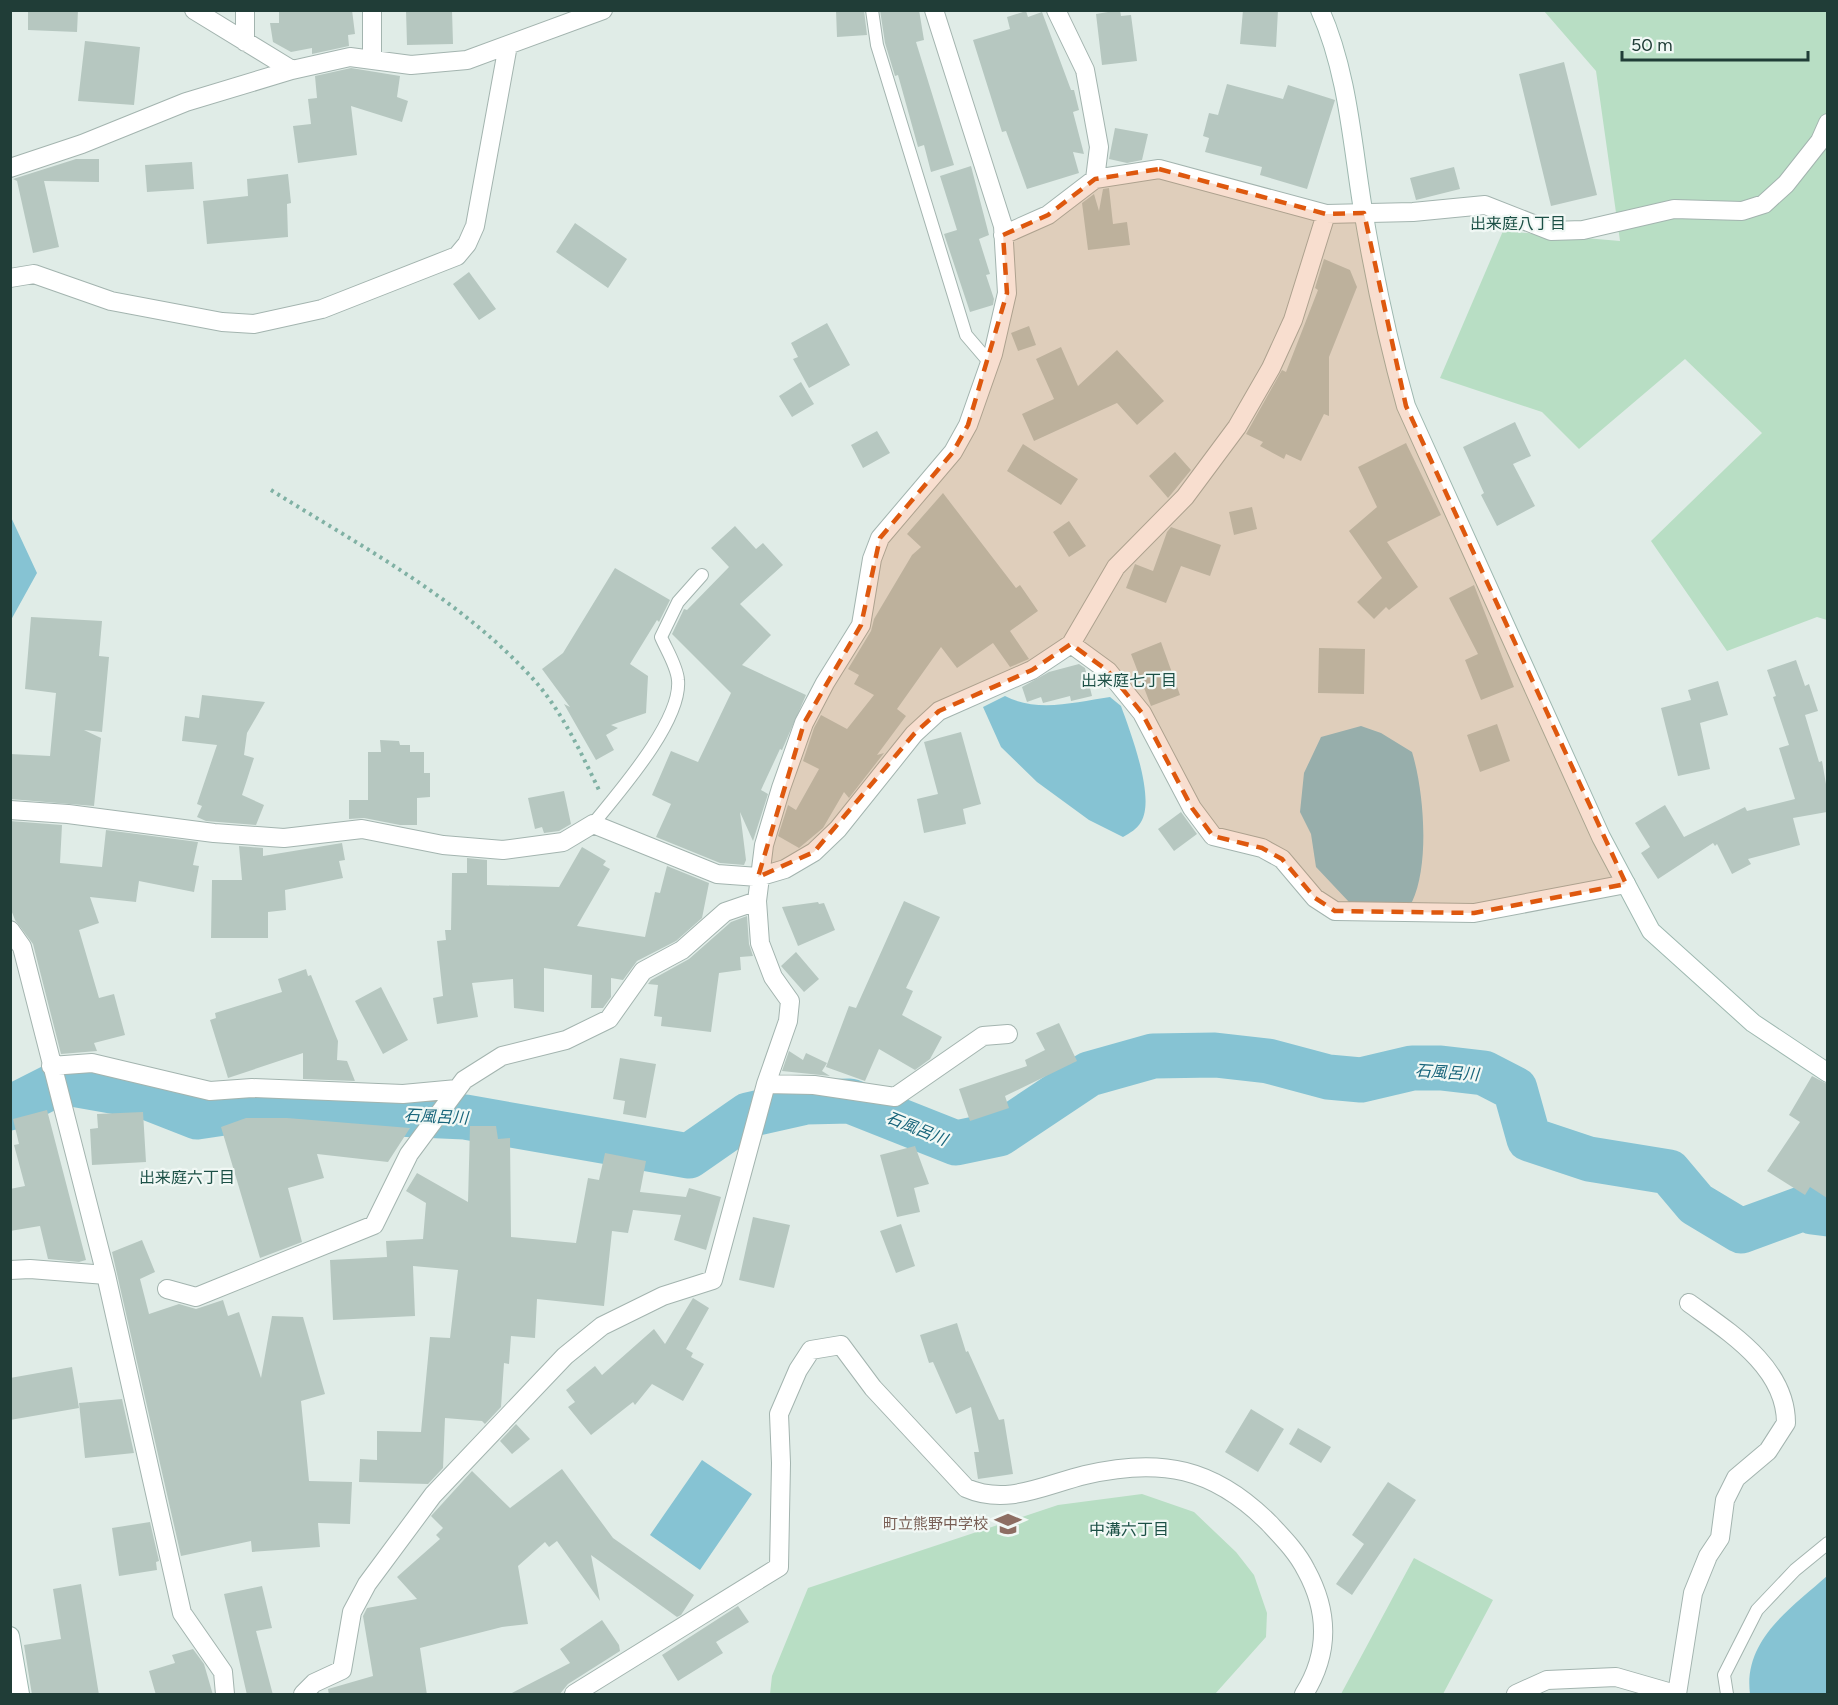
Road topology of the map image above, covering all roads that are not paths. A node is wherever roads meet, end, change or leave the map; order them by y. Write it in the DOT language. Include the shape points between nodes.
graph roads {
  1 [pos="194,10"];
  2 [pos="245,10"];
  3 [pos="372,10"];
  4 [pos="603,10"];
  5 [pos="872,10"];
  6 [pos="934,10"];
  7 [pos="1056,10"];
  8 [pos="1320,10"];
  9 [pos="245,42"];
  10 [pos="508,45"];
  11 [pos="372,58"];
  12 [pos="292,70"];
  13 [pos="1827,123"];
  14 [pos="10,168"];
  15 [pos="1095,179"];
  16 [pos="1364,213"];
  17 [pos="1326,214"];
  18 [pos="1003,235"];
  19 [pos="10,278"];
  20 [pos="990,363"];
  21 [pos="702,575"];
  22 [pos="1071,644"];
  23 [pos="10,810"];
  24 [pos="592,824"];
  25 [pos="758,877"];
  26 [pos="1626,884"];
  27 [pos="757,901"];
  28 [pos="10,930"];
  29 [pos="1008,1034"];
  30 [pos="52,1071"];
  31 [pos="1827,1073"];
  32 [pos="765,1088"];
  33 [pos="452,1096"];
  34 [pos="10,1270"];
  35 [pos="106,1275"];
  36 [pos="166,1289"];
  37 [pos="1689,1303"];
  38 [pos="1827,1543"];
  39 [pos="10,1636"];
  40 [pos="20,1695"];
  41 [pos="225,1695"];
  42 [pos="303,1695"];
  43 [pos="574,1695"];
  44 [pos="1304,1695"];
  45 [pos="1516,1695"];
  46 [pos="1676,1695"];
  47 [pos="1727,1695"];
  1 -- 9 [label="street"];
  2 -- 9 [label="street"];
  3 -- 11 [label="street"];
  4 -- 10 [label="street"];
  5 -- 20 [label="lane" via="877,45 966,335"];
  6 -- 18 [label="street"];
  7 -- 15 [label="street" via="1085,70 1099,147"];
  8 -- 16 [label="street" via="1343,80"];
  9 -- 12 [label="street"];
  10 -- 11 [label="street" via="467,60 411,65"];
  10 -- 19 [label="street" via="475,226 468,244 457,256 322,309 254,324 222,322 111,301 34,274"];
  11 -- 12 [label="street" via="350,57"];
  12 -- 14 [label="street" via="186,102"];
  13 -- 16 [label="street" via="1820,141 1786,184 1764,204 1742,211 1674,209 1583,230 1551,231 1485,205"];
  15 -- 17 [label="street" via="1159,170"];
  15 -- 18 [label="street" via="1048,215"];
  16 -- 17 [label="street"];
  16 -- 26 [label="street" via="1389,348 1406,406 1601,837"];
  17 -- 22 [label="street" via="1293,320 1237,427 1185,497 1116,567"];
  18 -- 20 [label="street" via="1007,293"];
  20 -- 25 [label="street" via="968,425 953,452 880,538 872,559 861,625 804,723 764,845"];
  21 -- 24 [label="lane" via="678,602 661,637 678,679 675,702 657,740"];
  22 -- 25 [label="street" via="1032,670 939,711 914,734 838,829 814,852 785,869"];
  22 -- 26 [label="street" via="1108,672 1142,713 1192,808 1213,836 1262,848 1282,859 1315,898 1335,911 1474,913"];
  23 -- 24 [label="street" via="284,838 362,829 443,845 503,850 563,842"];
  24 -- 25 [label="street" via="717,874"];
  25 -- 27 [label="street"];
  26 -- 31 [label="street" via="1651,931 1753,1023"];
  27 -- 32 [label="street" via="760,943 773,977 790,1001 788,1021"];
  27 -- 33 [label="street" via="725,912 682,950 643,972 609,1019 566,1040 502,1056 464,1080"];
  28 -- 30 [label="street" via="22,948"];
  29 -- 32 [label="street" via="983,1036 895,1097 814,1085"];
  30 -- 33 [label="street" via="92,1063 210,1091 252,1088"];
  30 -- 35 [label="street"];
  32 -- 42 [label="street" via="713,1280 663,1296 602,1326 565,1356 433,1495 352,1612 342,1670 314,1683"];
  33 -- 36 [label="street" via="409,1154 374,1225 196,1296"];
  34 -- 35 [label="street"];
  35 -- 41 [label="street" via="182,1613 223,1672"];
  37 -- 46 [label="street" via="1748,1346 1782,1395 1786,1423 1768,1450 1736,1478 1725,1500 1720,1538 1693,1593"];
  38 -- 47 [label="lane" via="1757,1610 1724,1675"];
  39 -- 40 [label="street"];
  43 -- 44 [label="street" via="779,1567 779,1414 811,1350 841,1345 873,1388 966,1488 984,1496 1008,1496 1131,1468 1184,1470 1235,1493 1286,1541 1314,1585 1325,1624 1323,1648 1316,1674"];
  45 -- 46 [label="street" via="1547,1680 1616,1677"];
}
